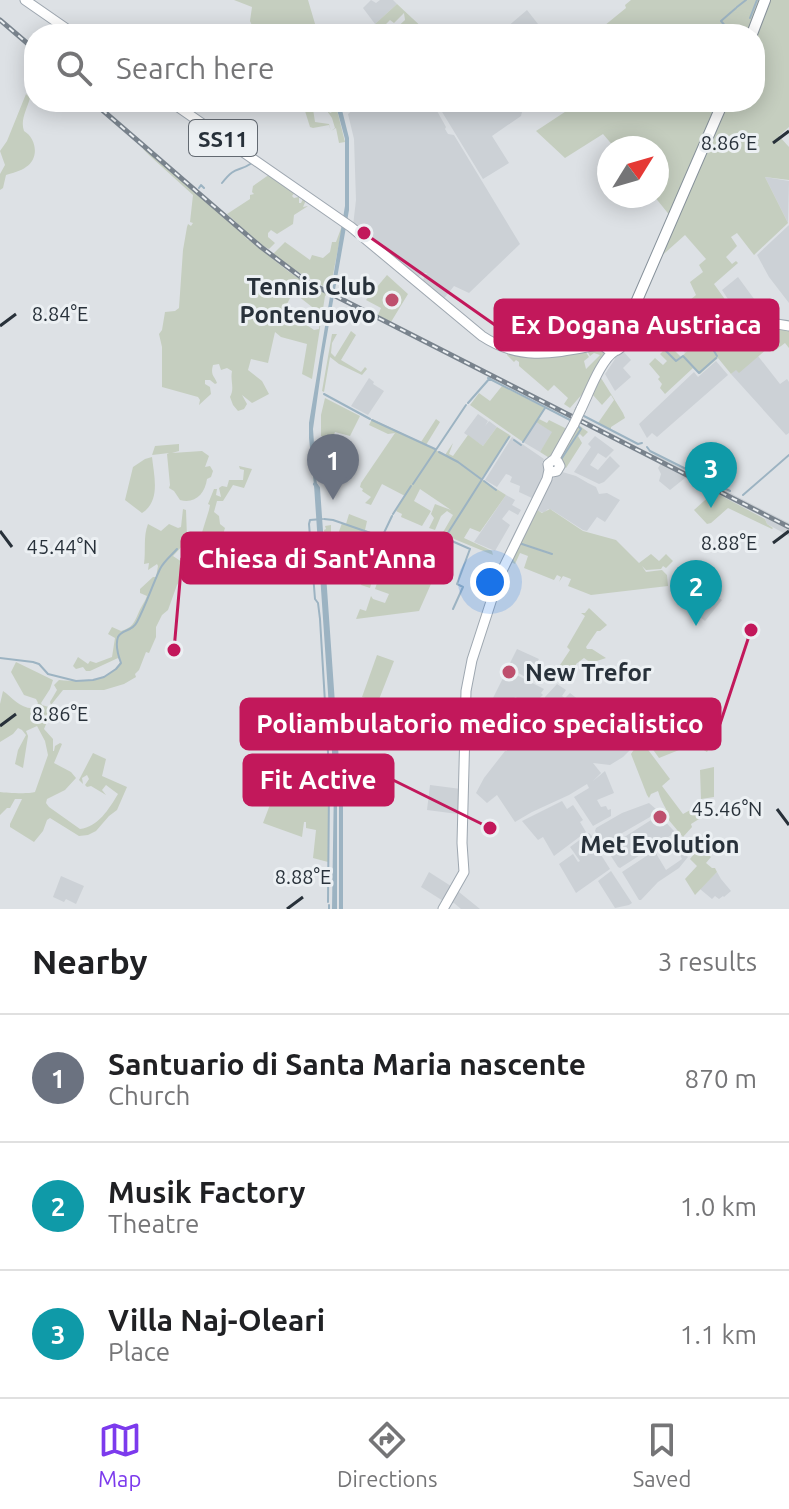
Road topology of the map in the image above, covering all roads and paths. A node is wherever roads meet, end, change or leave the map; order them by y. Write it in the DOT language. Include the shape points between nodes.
graph roads {
  1 [pos="25,0"];
  2 [pos="765,0"];
  3 [pos="60,24"];
  4 [pos="756,24"];
  5 [pos="185,112"];
  6 [pos="719,112"];
  7 [pos="787,326"];
  8 [pos="622,335"];
  9 [pos="605,346"];
  10 [pos="443,909"];
  1 -- 3 [label="main road"];
  2 -- 4 [label="highway"];
  5 -- 9 [label="main road, SS11" via="347,224 482,336 527,353"];
  6 -- 8 [label="highway"];
  7 -- 8 [label="main road" via="721,321"];
  8 -- 9 [label="main road" via="608,332"];
  8 -- 9 [label="main road" via="620,349"];
  9 -- 10 [label="main road, bridge" via="602,366 499,577 472,660 466,691 464,872"];
}
